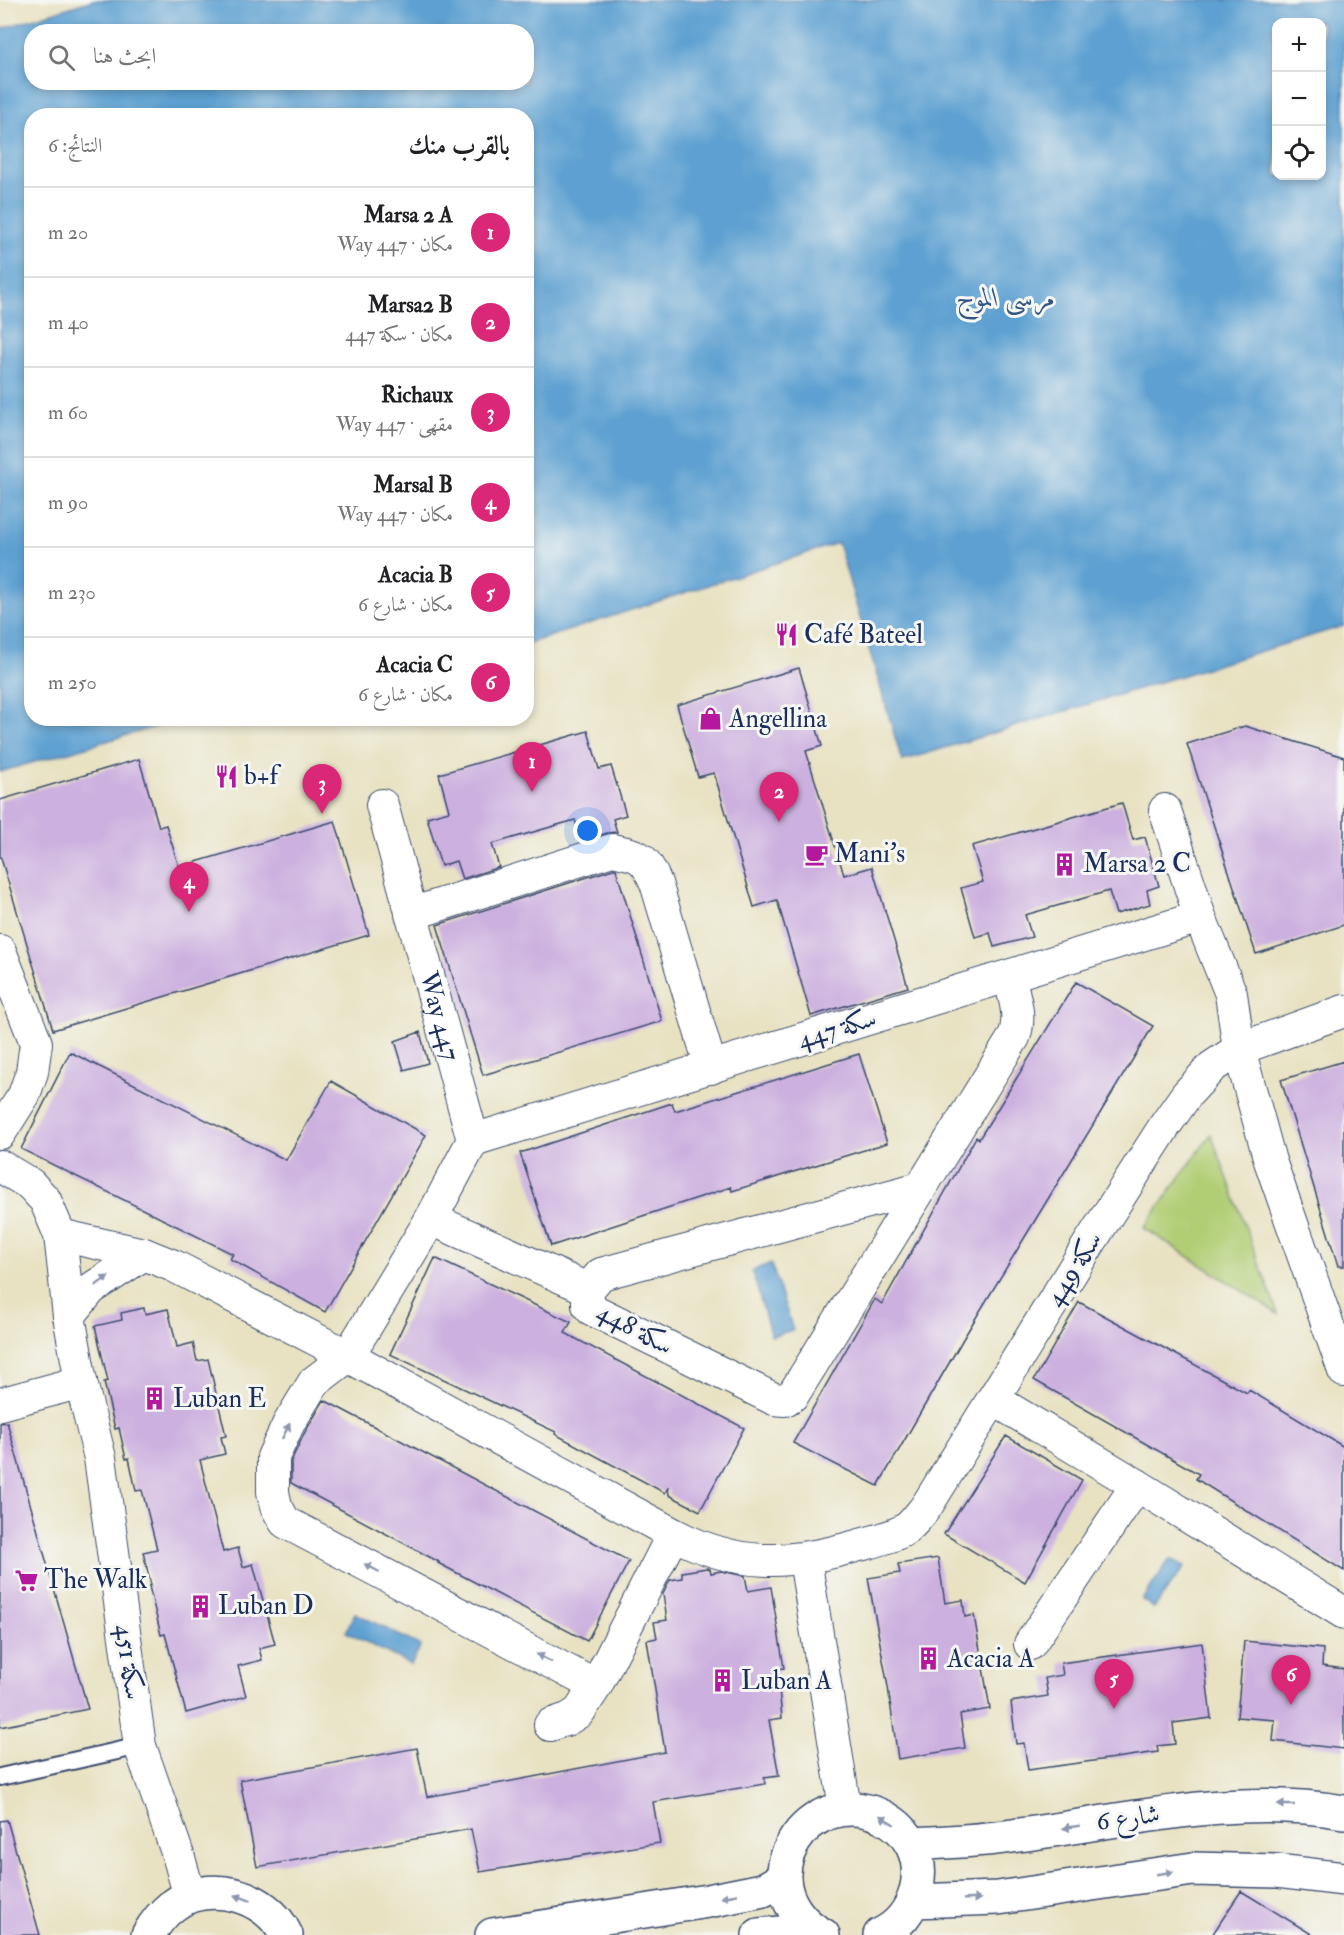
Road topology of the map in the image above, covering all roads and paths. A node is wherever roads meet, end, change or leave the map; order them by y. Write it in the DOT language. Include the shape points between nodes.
graph roads {
  1 [pos="382,806"];
  2 [pos="1165,810"];
  3 [pos="411,914"];
  4 [pos="1200,917"];
  5 [pos="0,951"];
  6 [pos="1009,976"];
  7 [pos="1344,1011"];
  8 [pos="1239,1048"];
  9 [pos="711,1068"];
  10 [pos="0,1133"];
  11 [pos="473,1140"];
  12 [pos="0,1166"];
  13 [pos="920,1188"];
  14 [pos="431,1220"];
  15 [pos="60,1235"];
  16 [pos="144,1254"];
  17 [pos="588,1289"];
  18 [pos="69,1316"];
  19 [pos="348,1356"];
  20 [pos="1344,1371"];
  21 [pos="81,1382"];
  22 [pos="993,1399"];
  23 [pos="0,1404"];
  24 [pos="1137,1485"];
  25 [pos="673,1534"];
  26 [pos="805,1559"];
  27 [pos="1344,1613"];
  28 [pos="1030,1644"];
  29 [pos="596,1686"];
  30 [pos="550,1725"];
  31 [pos="140,1746"];
  32 [pos="0,1777"];
  33 [pos="845,1808"];
  34 [pos="1344,1812"];
  35 [pos="911,1844"];
  36 [pos="784,1878"];
  37 [pos="1344,1879"];
  38 [pos="190,1897"];
  39 [pos="913,1901"];
  40 [pos="818,1932"];
  41 [pos="147,1935"];
  42 [pos="286,1935"];
  43 [pos="492,1935"];
  44 [pos="759,1935"];
  45 [pos="880,1935"];
  1 -- 3 [label="street, Way 447"];
  2 -- 4 [label="street"];
  3 -- 9 [label="street" via="612,850 634,854 647,862 656,883"];
  3 -- 11 [label="street, Way 447"];
  4 -- 6 [label="street, سكة 447"];
  4 -- 8 [label="street" via="1231,994"];
  5 -- 10 [label="street" via="36,1043 24,1095"];
  6 -- 9 [label="street, سكة 447"];
  6 -- 13 [label="street, سكة 448" via="1018,1014 1014,1037"];
  7 -- 8 [label="street, سكة 449"];
  8 -- 20 [label="street" via="1270,1161"];
  8 -- 22 [label="street, سكة 449" via="1212,1067 1182,1101"];
  9 -- 11 [label="street, سكة 447"];
  11 -- 14 [label="street"];
  12 -- 15 [label="street, سكة 451" via="30,1184 45,1200"];
  13 -- 17 [label="street, سكة 448" via="601,1275"];
  13 -- 17 [label="street, سكة 448" via="799,1386 785,1400 774,1399 591,1309"];
  14 -- 17 [label="street"];
  14 -- 19 [label="street"];
  15 -- 16 [label="street, سكة 449"];
  15 -- 18 [label="street, سكة 451"];
  18 -- 16 [label="street, one-way" via="91,1289"];
  16 -- 19 [label="street, سكة 449"];
  18 -- 21 [label="street, سكة 451"];
  19 -- 25 [label="street, سكة 449"];
  29 -- 19 [label="street, one-way" via="285,1522 273,1492 273,1457 314,1382"];
  21 -- 23 [label="street"];
  21 -- 31 [label="street, سكة 451" via="100,1458"];
  22 -- 24 [label="street"];
  22 -- 26 [label="street, سكة 449" via="926,1507 906,1530"];
  24 -- 27 [label="street"];
  24 -- 28 [label="street"];
  25 -- 26 [label="street, سكة 449" via="719,1554 755,1560"];
  25 -- 29 [label="street"];
  26 -- 33 [label="street"];
  29 -- 30 [label="street" via="579,1712"];
  31 -- 32 [label="lane"];
  31 -- 38 [label="street, سكة 451"];
  35 -- 33 [label="street, one-way" via="900,1828 884,1816 865,1809"];
  33 -- 36 [label="street" via="825,1813 801,1831 787,1857"];
  34 -- 35 [label="street, شارع 6, one-way" via="1300,1805 1236,1805 1011,1836"];
  35 -- 39 [label="street" via="918,1863"];
  36 -- 40 [label="street" via="797,1915"];
  36 -- 43 [label="street, one-way" via="763,1890 719,1899"];
  39 -- 37 [label="street, one-way" via="998,1898 1193,1869 1277,1871"];
  38 -- 41 [label="street" via="172,1906"];
  42 -- 38 [label="street, one-way" via="269,1912 251,1900 211,1892"];
  39 -- 45 [label="street" via="903,1918"];
  40 -- 44 [label="street"];
}
